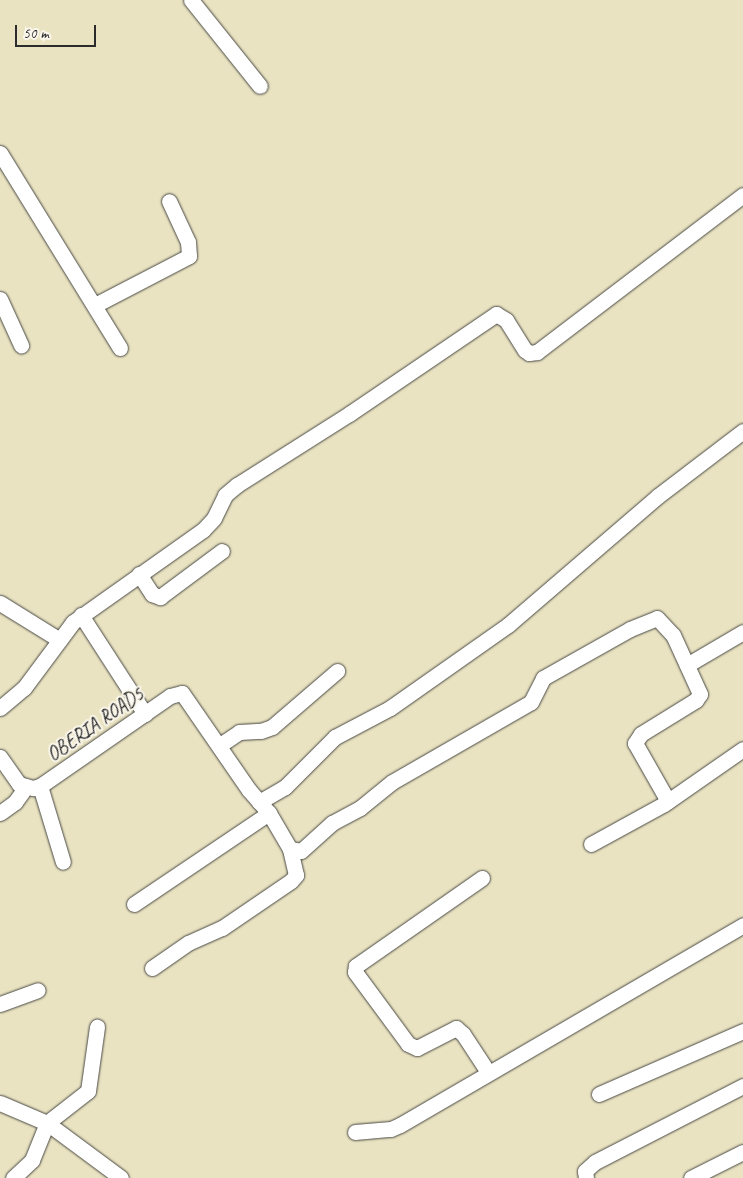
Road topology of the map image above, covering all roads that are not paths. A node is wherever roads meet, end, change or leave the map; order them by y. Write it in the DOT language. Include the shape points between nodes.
graph roads {
  1 [pos="191,0"];
  2 [pos="260,86"];
  3 [pos="0,153"];
  4 [pos="743,195"];
  5 [pos="169,201"];
  6 [pos="0,300"];
  7 [pos="94,305"];
  8 [pos="21,345"];
  9 [pos="120,348"];
  10 [pos="743,430"];
  11 [pos="222,551"];
  12 [pos="140,574"];
  13 [pos="0,603"];
  14 [pos="81,615"];
  15 [pos="743,632"];
  16 [pos="60,640"];
  17 [pos="687,665"];
  18 [pos="337,672"];
  19 [pos="0,708"];
  20 [pos="145,714"];
  21 [pos="220,745"];
  22 [pos="743,749"];
  23 [pos="0,758"];
  24 [pos="33,787"];
  25 [pos="668,801"];
  26 [pos="264,808"];
  27 [pos="0,813"];
  28 [pos="591,844"];
  29 [pos="290,849"];
  30 [pos="64,862"];
  31 [pos="482,878"];
  32 [pos="134,904"];
  33 [pos="743,925"];
  34 [pos="152,968"];
  35 [pos="38,990"];
  36 [pos="0,1004"];
  37 [pos="97,1028"];
  38 [pos="743,1031"];
  39 [pos="488,1072"];
  40 [pos="743,1086"];
  41 [pos="599,1094"];
  42 [pos="0,1102"];
  43 [pos="47,1123"];
  44 [pos="355,1132"];
  45 [pos="743,1152"];
  46 [pos="13,1178"];
  47 [pos="121,1178"];
  48 [pos="586,1178"];
  49 [pos="691,1178"];
  1 -- 2 [label="street"];
  3 -- 7 [label="street"];
  4 -- 12 [label="street" via="537,352 525,350 502,316 490,317 349,414 237,485 225,495 209,525"];
  5 -- 7 [label="street" via="188,242 189,256"];
  6 -- 8 [label="street"];
  7 -- 9 [label="street"];
  10 -- 26 [label="street" via="658,496 508,626 397,703 335,737"];
  11 -- 12 [label="street" via="160,597 152,594"];
  12 -- 14 [label="street"];
  13 -- 16 [label="street"];
  14 -- 16 [label="street"];
  14 -- 20 [label="street"];
  15 -- 17 [label="street"];
  16 -- 19 [label="street" via="24,688"];
  17 -- 25 [label="street" via="699,696 641,734 635,743"];
  17 -- 29 [label="street" via="665,623 657,618 647,620 543,678 531,702 392,782 360,808 332,824 306,848 295,852"];
  18 -- 21 [label="street" via="272,727 261,732 239,732"];
  20 -- 21 [label="street, OBERIA ROAD5" via="170,696 182,693"];
  20 -- 24 [label="street, OBERIA ROAD5"];
  21 -- 26 [label="street"];
  22 -- 25 [label="street"];
  23 -- 24 [label="street" via="13,779"];
  24 -- 27 [label="street, OBERIA ROAD5"];
  24 -- 30 [label="street"];
  25 -- 28 [label="street"];
  26 -- 29 [label="street"];
  26 -- 32 [label="street"];
  29 -- 34 [label="street" via="296,875 291,881 222,928 188,943"];
  31 -- 39 [label="street" via="356,966 355,972 408,1044 417,1048 456,1028"];
  33 -- 39 [label="street"];
  35 -- 36 [label="street"];
  37 -- 43 [label="street" via="88,1091"];
  38 -- 41 [label="street"];
  39 -- 44 [label="street" via="391,1129"];
  40 -- 48 [label="street" via="595,1162 585,1171"];
  42 -- 43 [label="street"];
  43 -- 46 [label="street" via="32,1160"];
  43 -- 47 [label="street"];
  45 -- 49 [label="street"];
}
